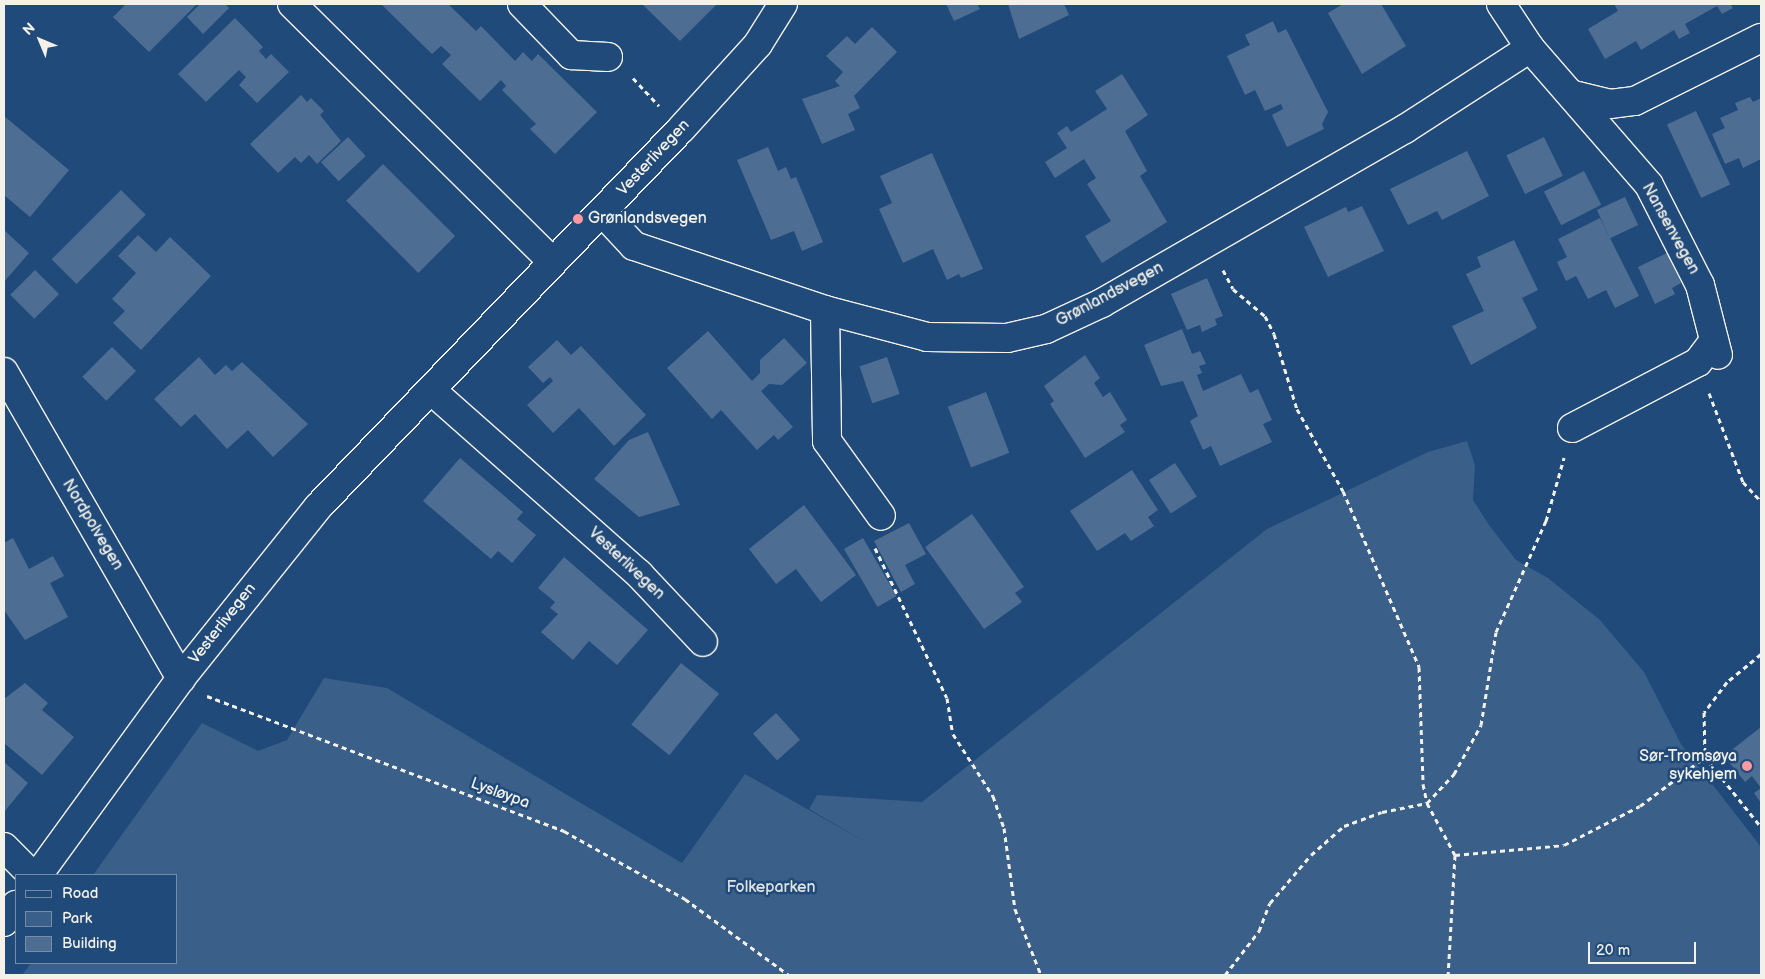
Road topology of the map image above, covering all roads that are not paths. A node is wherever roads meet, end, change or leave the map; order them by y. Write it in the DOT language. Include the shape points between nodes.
graph roads {
  1 [pos="292,4"];
  2 [pos="522,4"];
  3 [pos="783,4"];
  4 [pos="1501,4"];
  5 [pos="1761,38"];
  6 [pos="1530,48"];
  7 [pos="608,57"];
  8 [pos="1574,95"];
  9 [pos="603,213"];
  10 [pos="553,262"];
  11 [pos="826,310"];
  12 [pos="4,372"];
  13 [pos="431,390"];
  14 [pos="1572,428"];
  15 [pos="878,513"];
  16 [pos="704,642"];
  17 [pos="181,678"];
  18 [pos="4,847"];
  19 [pos="31,874"];
  20 [pos="39,874"];
  21 [pos="15,906"];
  22 [pos="4,922"];
  1 -- 10 [label="street"];
  2 -- 7 [label="street" via="571,55"];
  3 -- 9 [label="street, Vesterlivegen" via="758,44"];
  4 -- 6 [label="street, Nansenvegen"];
  5 -- 8 [label="street" via="1636,101 1610,104"];
  6 -- 8 [label="street, Nansenvegen"];
  6 -- 11 [label="street, Grønlandsvegen" via="1405,129 1273,206 1102,302 1046,328 1007,338 927,337"];
  8 -- 14 [label="street, Nansenvegen" via="1650,186 1700,285 1710,352"];
  9 -- 10 [label="street, Vesterlivegen"];
  9 -- 11 [label="street, Grønlandsvegen" via="634,246"];
  10 -- 13 [label="street, Vesterlivegen"];
  11 -- 15 [label="street" via="827,441"];
  12 -- 17 [label="street, Nordpolvegen"];
  13 -- 16 [label="street, Vesterlivegen" via="639,574"];
  13 -- 17 [label="street, Vesterlivegen" via="318,507"];
  17 -- 20 [label="street, Vesterlivegen"];
  18 -- 19 [label="street"];
  21 -- 22 [label="street"];
}
